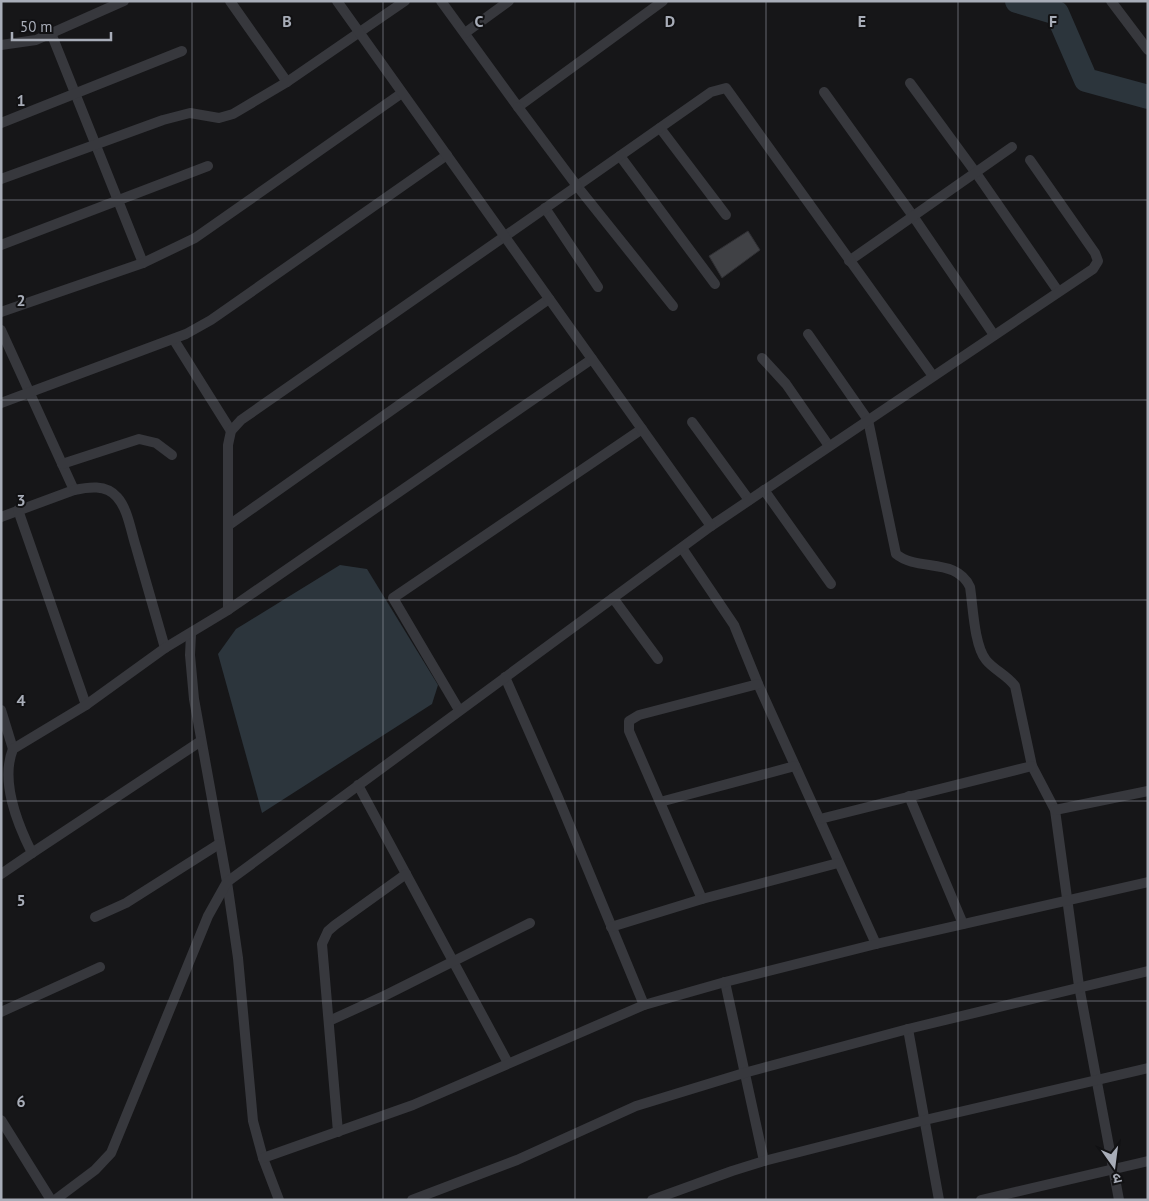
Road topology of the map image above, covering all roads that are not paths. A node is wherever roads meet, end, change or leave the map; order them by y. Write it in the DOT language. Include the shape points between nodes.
graph roads {
  1 [pos="124,1"];
  2 [pos="230,1"];
  3 [pos="338,1"];
  4 [pos="405,1"];
  5 [pos="441,1"];
  6 [pos="509,1"];
  7 [pos="663,1"];
  8 [pos="1111,1"];
  9 [pos="51,33"];
  10 [pos="360,33"];
  11 [pos="465,33"];
  12 [pos="1,45"];
  13 [pos="1148,50"];
  14 [pos="182,51"];
  15 [pos="287,82"];
  16 [pos="910,83"];
  17 [pos="74,92"];
  18 [pos="402,92"];
  19 [pos="824,92"];
  20 [pos="518,107"];
  21 [pos="1,122"];
  22 [pos="660,128"];
  23 [pos="96,145"];
  24 [pos="1012,147"];
  25 [pos="447,155"];
  26 [pos="620,156"];
  27 [pos="1030,160"];
  28 [pos="208,166"];
  29 [pos="976,172"];
  30 [pos="1,179"];
  31 [pos="577,186"];
  32 [pos="118,201"];
  33 [pos="545,208"];
  34 [pos="726,215"];
  35 [pos="913,216"];
  36 [pos="504,236"];
  37 [pos="1,245"];
  38 [pos="849,261"];
  39 [pos="142,263"];
  40 [pos="715,284"];
  41 [pos="598,287"];
  42 [pos="1058,291"];
  43 [pos="549,298"];
  44 [pos="673,306"];
  45 [pos="1,312"];
  46 [pos="1,330"];
  47 [pos="808,334"];
  48 [pos="994,335"];
  49 [pos="174,340"];
  50 [pos="762,358"];
  51 [pos="592,359"];
  52 [pos="933,376"];
  53 [pos="30,393"];
  54 [pos="1,403"];
  55 [pos="868,420"];
  56 [pos="692,422"];
  57 [pos="642,429"];
  58 [pos="231,431"];
  59 [pos="829,446"];
  60 [pos="172,455"];
  61 [pos="62,464"];
  62 [pos="74,490"];
  63 [pos="764,490"];
  64 [pos="749,500"];
  65 [pos="18,510"];
  66 [pos="1,517"];
  67 [pos="229,525"];
  68 [pos="711,526"];
  69 [pos="682,548"];
  70 [pos="831,584"];
  71 [pos="613,598"];
  72 [pos="228,610"];
  73 [pos="191,634"];
  74 [pos="165,648"];
  75 [pos="658,659"];
  76 [pos="505,677"];
  77 [pos="758,684"];
  78 [pos="86,705"];
  79 [pos="1,710"];
  80 [pos="459,710"];
  81 [pos="201,741"];
  82 [pos="13,749"];
  83 [pos="795,766"];
  84 [pos="1032,766"];
  85 [pos="358,785"];
  86 [pos="1148,791"];
  87 [pos="909,796"];
  88 [pos="660,802"];
  89 [pos="1054,810"];
  90 [pos="820,819"];
  91 [pos="219,844"];
  92 [pos="32,853"];
  93 [pos="838,862"];
  94 [pos="1,874"];
  95 [pos="406,874"];
  96 [pos="228,882"];
  97 [pos="1148,882"];
  98 [pos="702,899"];
  99 [pos="1069,900"];
  100 [pos="95,917"];
  101 [pos="530,923"];
  102 [pos="963,924"];
  103 [pos="611,927"];
  104 [pos="876,944"];
  105 [pos="455,961"];
  106 [pos="100,967"];
  107 [pos="1148,971"];
  108 [pos="725,982"];
  109 [pos="1079,986"];
  110 [pos="644,1005"];
  111 [pos="1,1012"];
  112 [pos="329,1021"];
  113 [pos="908,1029"];
  114 [pos="508,1063"];
  115 [pos="1148,1068"];
  116 [pos="744,1073"];
  117 [pos="1098,1079"];
  118 [pos="1,1120"];
  119 [pos="925,1120"];
  120 [pos="338,1132"];
  121 [pos="263,1158"];
  122 [pos="764,1161"];
  123 [pos="1148,1161"];
  124 [pos="1114,1168"];
  125 [pos="53,1200"];
  126 [pos="279,1200"];
  127 [pos="412,1200"];
  128 [pos="652,1200"];
  129 [pos="939,1200"];
  130 [pos="981,1200"];
  131 [pos="1119,1200"];
  1 -- 9 [label="street"];
  2 -- 15 [label="street"];
  3 -- 10 [label="street"];
  4 -- 10 [label="street"];
  5 -- 11 [label="street"];
  6 -- 11 [label="street"];
  7 -- 20 [label="street"];
  8 -- 13 [label="street"];
  9 -- 12 [label="street" via="36,40"];
  9 -- 17 [label="street"];
  10 -- 15 [label="street"];
  10 -- 18 [label="street"];
  11 -- 20 [label="street"];
  14 -- 17 [label="street"];
  15 -- 23 [label="street" via="226,117 200,113 179,115"];
  16 -- 29 [label="street"];
  17 -- 21 [label="street"];
  17 -- 23 [label="street"];
  18 -- 25 [label="street"];
  18 -- 39 [label="street" via="195,238"];
  19 -- 35 [label="street"];
  20 -- 31 [label="street"];
  22 -- 26 [label="street"];
  22 -- 34 [label="street"];
  22 -- 38 [label="street" via="711,92 726,88"];
  23 -- 30 [label="street"];
  23 -- 32 [label="street"];
  24 -- 29 [label="street"];
  25 -- 36 [label="street"];
  25 -- 49 [label="street" via="211,320"];
  26 -- 31 [label="street"];
  26 -- 40 [label="street"];
  27 -- 42 [label="street" via="1098,261 1093,270"];
  28 -- 32 [label="street"];
  29 -- 35 [label="street"];
  29 -- 42 [label="street"];
  31 -- 33 [label="street"];
  31 -- 44 [label="street"];
  32 -- 37 [label="street"];
  32 -- 39 [label="street"];
  33 -- 36 [label="street"];
  33 -- 41 [label="street"];
  35 -- 38 [label="street"];
  35 -- 48 [label="street"];
  36 -- 43 [label="street"];
  36 -- 58 [label="street" via="241,420"];
  38 -- 52 [label="street"];
  39 -- 45 [label="street"];
  42 -- 48 [label="street"];
  43 -- 51 [label="street"];
  43 -- 67 [label="street"];
  46 -- 53 [label="street"];
  47 -- 55 [label="street"];
  48 -- 52 [label="street"];
  49 -- 53 [label="street"];
  49 -- 58 [label="street"];
  50 -- 59 [label="street" via="786,384"];
  51 -- 57 [label="street"];
  51 -- 72 [label="street"];
  52 -- 55 [label="street"];
  53 -- 54 [label="street"];
  53 -- 61 [label="street"];
  55 -- 59 [label="street"];
  55 -- 84 [label="street" via="896,554 904,561 946,567 965,577 970,587 981,651 987,661 1015,686"];
  56 -- 64 [label="street"];
  57 -- 68 [label="street"];
  57 -- 80 [label="street" via="393,598"];
  58 -- 67 [label="street" via="228,445"];
  59 -- 63 [label="street"];
  60 -- 61 [label="street" via="156,443 139,439"];
  61 -- 62 [label="street"];
  62 -- 65 [label="street"];
  62 -- 74 [label="street" via="94,486 117,496 130,528"];
  63 -- 64 [label="street"];
  63 -- 70 [label="street"];
  64 -- 68 [label="street"];
  65 -- 66 [label="street"];
  65 -- 78 [label="street"];
  67 -- 72 [label="street"];
  68 -- 69 [label="street"];
  69 -- 71 [label="street"];
  69 -- 77 [label="street" via="734,625"];
  71 -- 75 [label="street"];
  71 -- 76 [label="street"];
  72 -- 73 [label="street"];
  73 -- 74 [label="street"];
  73 -- 81 [label="street" via="192,679"];
  74 -- 78 [label="street"];
  76 -- 80 [label="street"];
  76 -- 103 [label="street"];
  77 -- 83 [label="street"];
  77 -- 88 [label="street" via="640,715 629,721 629,731"];
  78 -- 82 [label="street"];
  79 -- 82 [label="street"];
  80 -- 85 [label="street"];
  81 -- 91 [label="street"];
  81 -- 92 [label="street"];
  82 -- 92 [label="street" via="8,762 10,790 18,821"];
  83 -- 88 [label="street"];
  83 -- 90 [label="street"];
  84 -- 87 [label="street"];
  84 -- 89 [label="street"];
  85 -- 95 [label="street"];
  85 -- 96 [label="street"];
  86 -- 89 [label="street"];
  87 -- 90 [label="street"];
  87 -- 102 [label="street"];
  88 -- 98 [label="street"];
  89 -- 99 [label="street"];
  90 -- 93 [label="street"];
  91 -- 96 [label="street"];
  91 -- 100 [label="street" via="126,903"];
  92 -- 94 [label="street"];
  93 -- 98 [label="street"];
  93 -- 104 [label="street"];
  95 -- 105 [label="street"];
  95 -- 112 [label="street" via="335,925 324,937 322,952"];
  96 -- 121 [label="street" via="253,1121"];
  96 -- 125 [label="street" via="208,916 111,1153 94,1170"];
  97 -- 99 [label="street"];
  98 -- 103 [label="street"];
  99 -- 102 [label="street"];
  99 -- 109 [label="street"];
  101 -- 105 [label="street"];
  102 -- 104 [label="street"];
  103 -- 110 [label="street"];
  104 -- 108 [label="street"];
  105 -- 112 [label="street"];
  105 -- 114 [label="street"];
  106 -- 111 [label="street"];
  107 -- 109 [label="street"];
  108 -- 110 [label="street"];
  108 -- 116 [label="street"];
  109 -- 113 [label="street"];
  109 -- 117 [label="street"];
  110 -- 114 [label="street"];
  112 -- 120 [label="street"];
  113 -- 116 [label="street"];
  113 -- 119 [label="street"];
  114 -- 120 [label="street" via="413,1105"];
  115 -- 117 [label="street"];
  116 -- 122 [label="street"];
  116 -- 127 [label="street" via="636,1106 510,1163"];
  117 -- 119 [label="street"];
  117 -- 124 [label="street"];
  118 -- 125 [label="street"];
  119 -- 122 [label="street"];
  119 -- 129 [label="street"];
  120 -- 121 [label="street"];
  121 -- 126 [label="street"];
  122 -- 128 [label="street"];
  123 -- 124 [label="street"];
  124 -- 130 [label="street"];
  124 -- 131 [label="street"];
}
